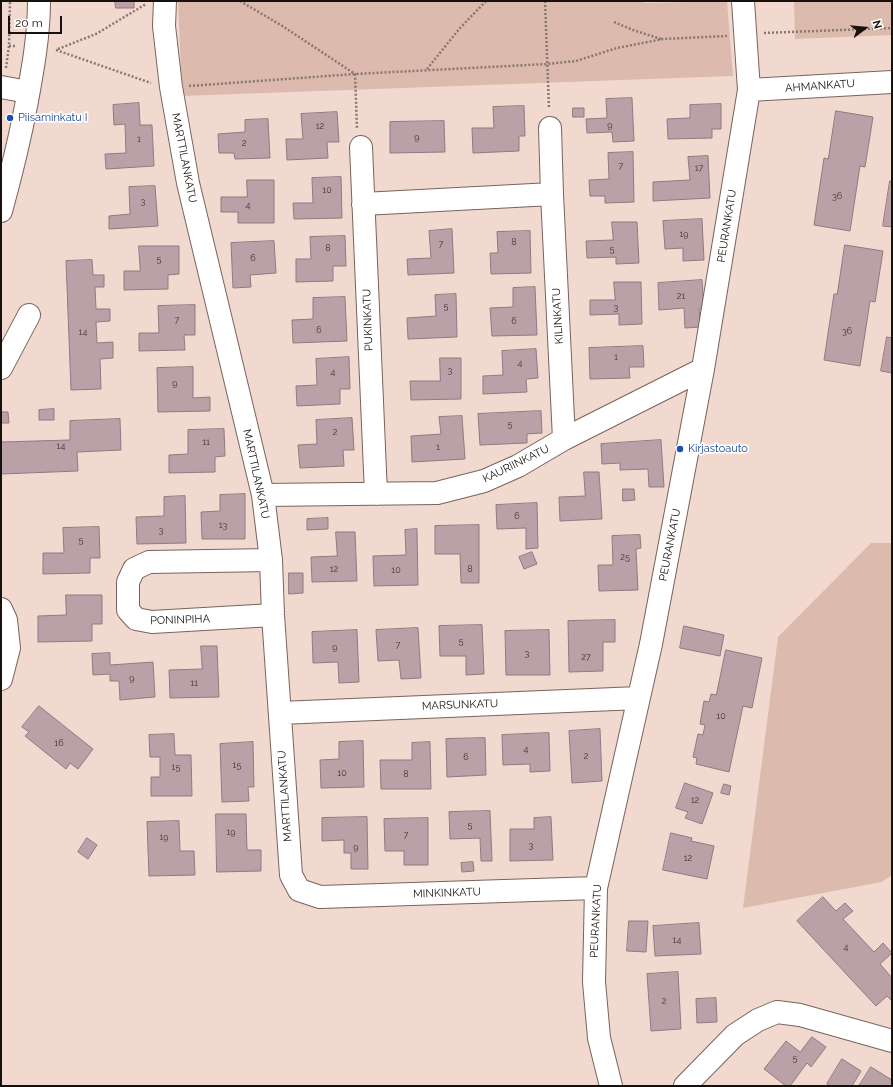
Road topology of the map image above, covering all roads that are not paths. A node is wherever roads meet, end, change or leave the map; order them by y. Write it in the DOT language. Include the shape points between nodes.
graph roads {
  1 [pos="39,1"];
  2 [pos="165,1"];
  3 [pos="743,1"];
  4 [pos="892,82"];
  5 [pos="2,87"];
  6 [pos="749,90"];
  7 [pos="28,92"];
  8 [pos="550,128"];
  9 [pos="361,147"];
  10 [pos="552,194"];
  11 [pos="363,204"];
  12 [pos="1,211"];
  13 [pos="29,315"];
  14 [pos="1,368"];
  15 [pos="703,369"];
  16 [pos="564,439"];
  17 [pos="376,494"];
  18 [pos="263,495"];
  19 [pos="271,560"];
  20 [pos="1,608"];
  21 [pos="273,615"];
  22 [pos="1,679"];
  23 [pos="639,698"];
  24 [pos="280,713"];
  25 [pos="596,888"];
  26 [pos="299,890"];
  27 [pos="892,1041"];
  28 [pos="610,1086"];
  29 [pos="685,1086"];
  1 -- 7 [label="street" via="36,48"];
  2 -- 18 [label="street, MARTTILANKATU" via="164,26 171,87 188,183"];
  3 -- 6 [label="street, PEURANKATU"];
  4 -- 6 [label="street, AHMANKATU"];
  5 -- 7 [label="street"];
  6 -- 15 [label="street, PEURANKATU"];
  7 -- 12 [label="street"];
  8 -- 10 [label="street, KILINKATU"];
  9 -- 11 [label="street, PUKINKATU"];
  10 -- 11 [label="street"];
  10 -- 16 [label="street, KILINKATU"];
  11 -- 17 [label="street, PUKINKATU"];
  13 -- 14 [label="street"];
  15 -- 16 [label="street, KAURIINKATU"];
  15 -- 23 [label="street, PEURANKATU"];
  16 -- 17 [label="street, KAURIINKATU" via="518,466 484,481 438,493"];
  17 -- 18 [label="street, KAURIINKATU"];
  18 -- 19 [label="street, MARTTILANKATU"];
  19 -- 21 [label="street, MARTTILANKATU"];
  19 -- 21 [label="street, PONINPIHA" via="149,562 134,569 128,582 128,610 136,619 152,622"];
  20 -- 22 [label="street" via="6,620 9,648"];
  21 -- 24 [label="street, MARTTILANKATU"];
  23 -- 24 [label="street, MARSUNKATU"];
  23 -- 25 [label="street, PEURANKATU"];
  24 -- 26 [label="street, MARTTILANKATU" via="291,875"];
  25 -- 26 [label="street, MINKINKATU" via="320,897"];
  25 -- 28 [label="street, PEURANKATU" via="594,982 599,1038"];
  27 -- 29 [label="street" via="800,1015 777,1012 758,1020 735,1035"];
}
